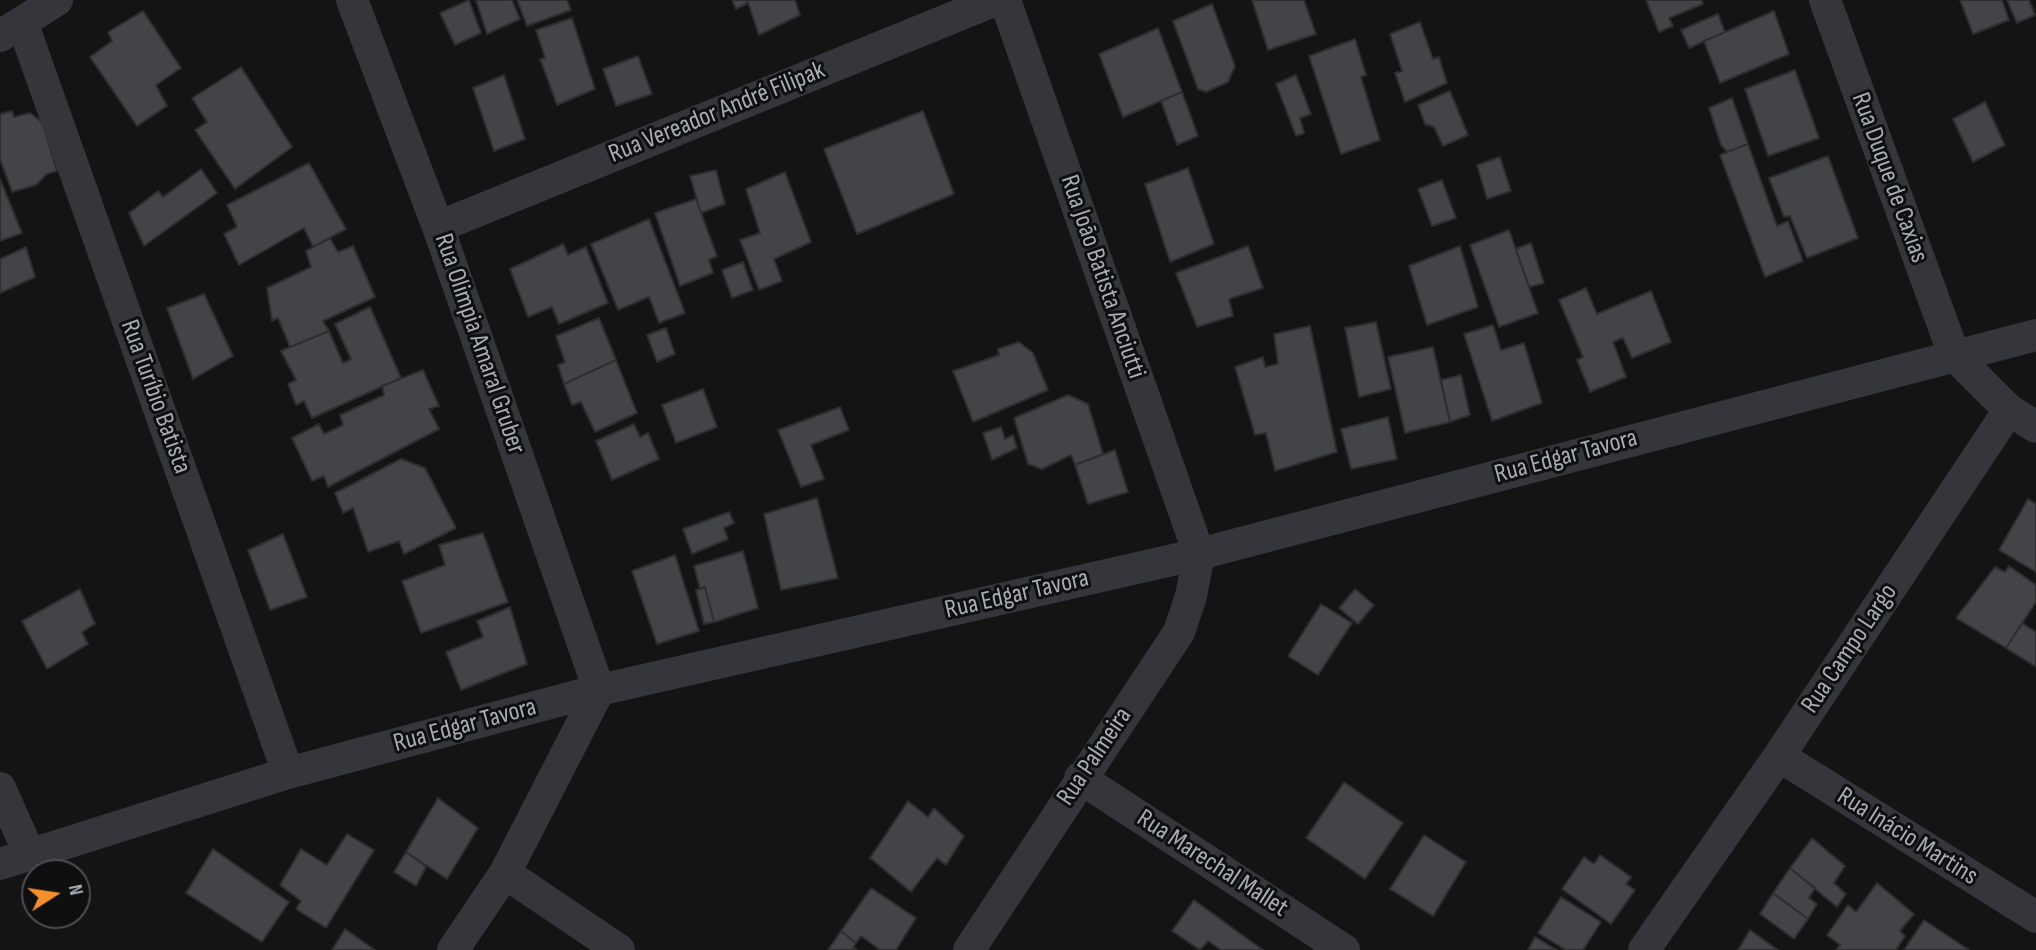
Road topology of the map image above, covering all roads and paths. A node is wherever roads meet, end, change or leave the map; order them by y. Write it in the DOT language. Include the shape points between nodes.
graph roads {
  1 [pos="57,0"];
  2 [pos="352,0"];
  3 [pos="996,0"];
  4 [pos="1005,0"];
  5 [pos="1825,0"];
  6 [pos="11,29"];
  7 [pos="438,227"];
  8 [pos="2036,335"];
  9 [pos="1954,355"];
  10 [pos="2009,410"];
  11 [pos="2036,427"];
  12 [pos="1199,554"];
  13 [pos="599,690"];
  14 [pos="1779,756"];
  15 [pos="288,773"];
  16 [pos="1080,778"];
  17 [pos="0,788"];
  18 [pos="14,858"];
  19 [pos="505,873"];
  20 [pos="2036,917"];
  21 [pos="453,950"];
  22 [pos="619,950"];
  23 [pos="969,950"];
  24 [pos="1344,950"];
  25 [pos="1644,950"];
  1 -- 6 [label="street"];
  2 -- 7 [label="street, Rua Olimpia Amaral Gruber"];
  3 -- 7 [label="street, Rua Vereador André Filipak"];
  4 -- 12 [label="street, Rua João Batista Anciutti"];
  5 -- 9 [label="street, Rua Duque de Caxias"];
  6 -- 15 [label="street, Rua Turíbio Batista"];
  7 -- 13 [label="street, Rua Olimpia Amaral Gruber"];
  8 -- 9 [label="street, Rua Edgar Tavora"];
  9 -- 10 [label="street"];
  9 -- 12 [label="street, Rua Edgar Tavora"];
  10 -- 11 [label="street"];
  10 -- 14 [label="street, Rua Campo Largo"];
  12 -- 13 [label="street, Rua Edgar Tavora"];
  12 -- 16 [label="street, Rua Palmeira" via="1179,632"];
  13 -- 15 [label="street, Rua Edgar Tavora"];
  13 -- 19 [label="street"];
  14 -- 20 [label="street, Rua Inácio Martins"];
  14 -- 25 [label="street, Rua Campo Largo"];
  15 -- 18 [label="street, Rua Edgar Tavora"];
  16 -- 23 [label="street, Rua Palmeira"];
  16 -- 24 [label="street, Rua Marechal Mallet"];
  17 -- 18 [label="street"];
  19 -- 21 [label="street"];
  19 -- 22 [label="street"];
}
